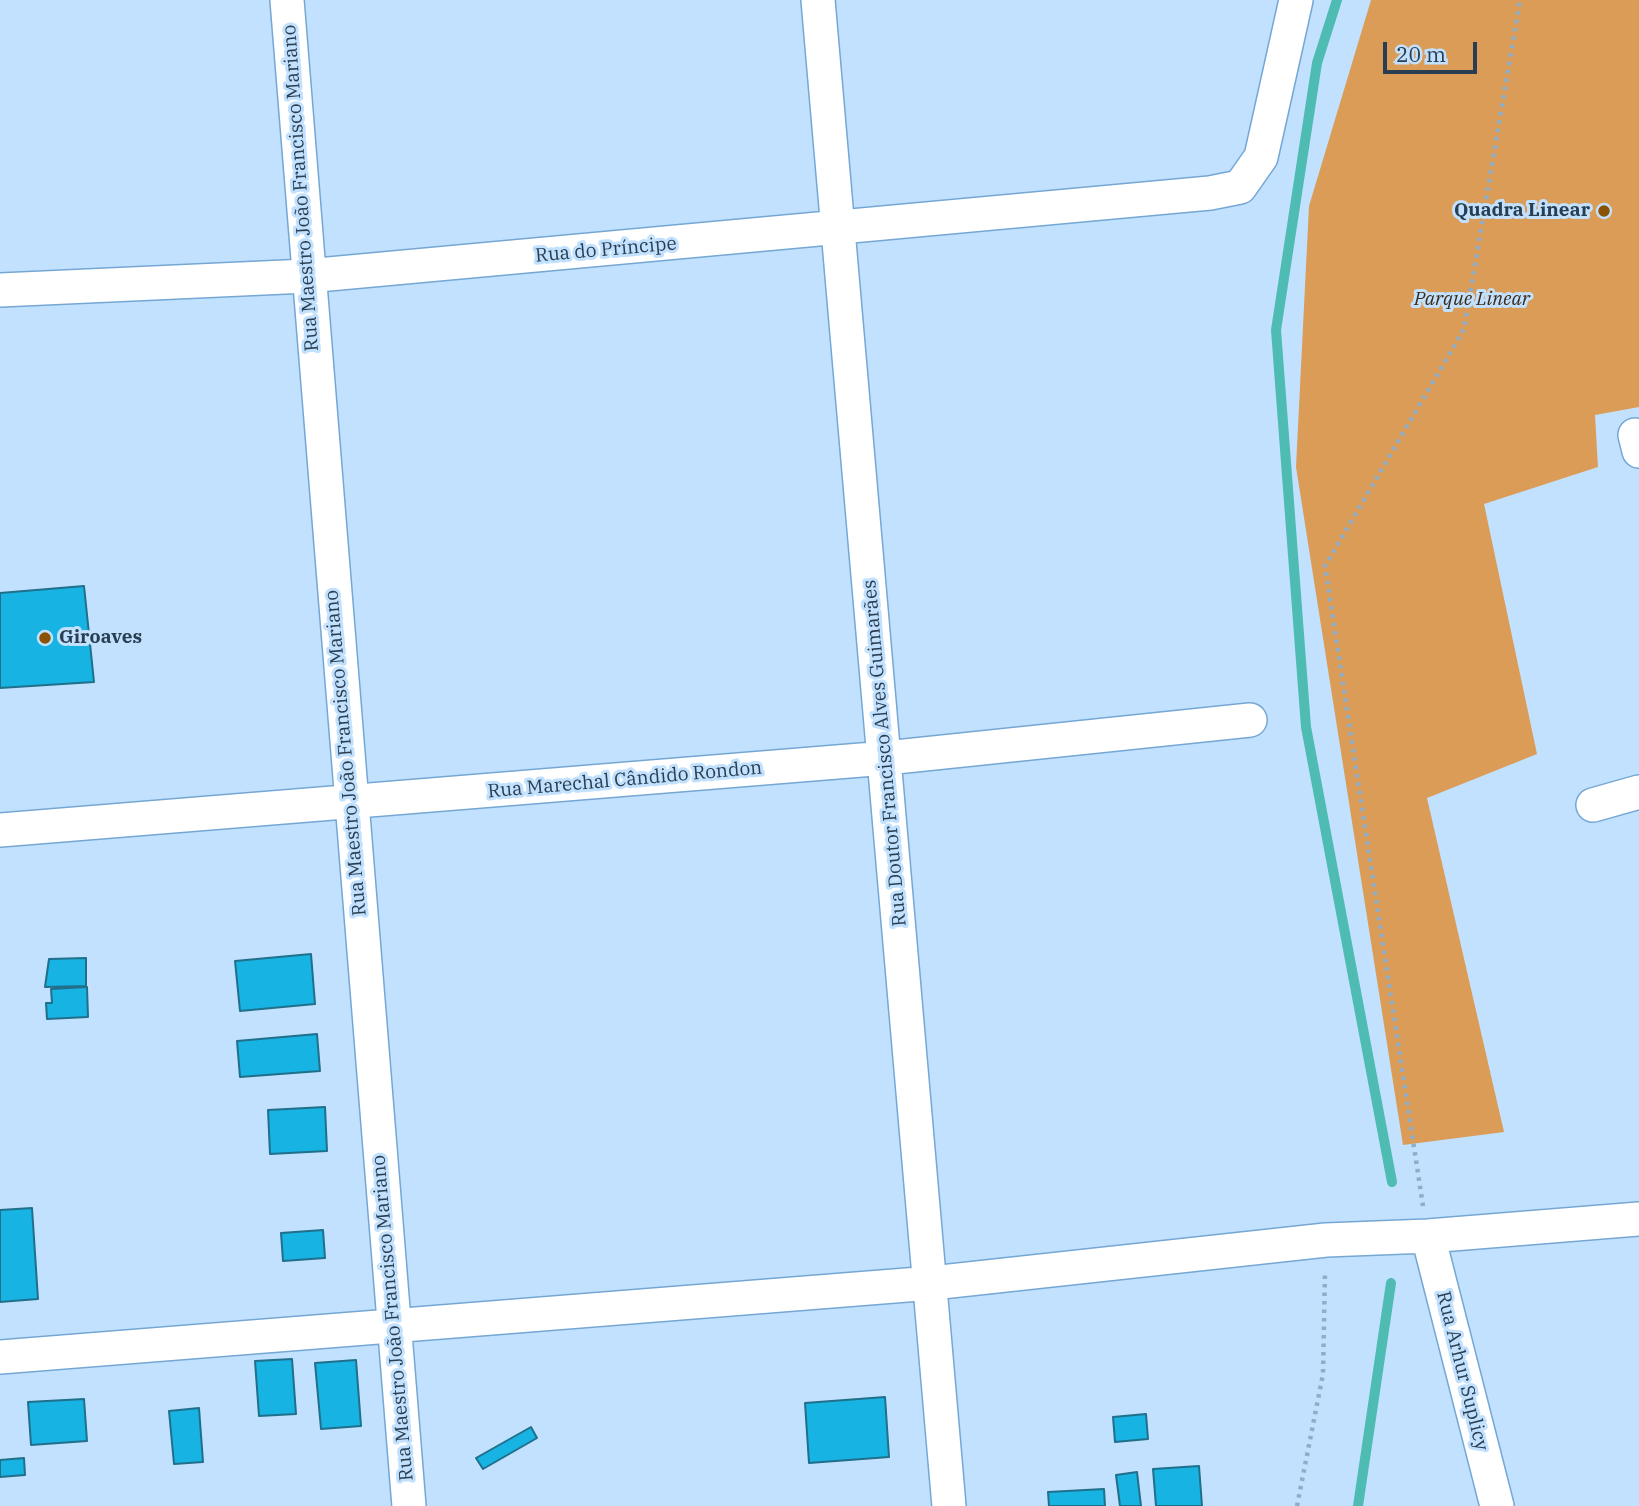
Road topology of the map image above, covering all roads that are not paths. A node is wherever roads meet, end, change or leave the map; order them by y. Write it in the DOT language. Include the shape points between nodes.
graph roads {
  1 [pos="287,0"];
  2 [pos="818,0"];
  3 [pos="1296,0"];
  4 [pos="836,229"];
  5 [pos="307,276"];
  6 [pos="0,290"];
  7 [pos="1250,720"];
  8 [pos="886,758"];
  9 [pos="1639,792"];
  10 [pos="350,803"];
  11 [pos="1593,805"];
  12 [pos="0,830"];
  13 [pos="1639,1219"];
  14 [pos="1428,1236"];
  15 [pos="932,1283"];
  16 [pos="394,1324"];
  17 [pos="0,1357"];
  18 [pos="409,1506"];
  19 [pos="949,1506"];
  20 [pos="1497,1506"];
  1 -- 5 [label="street, Rua Maestro João Francisco Mariano"];
  2 -- 4 [label="street, Rua Doutor Francisco Alves Guimarães"];
  3 -- 4 [label="street, Rua do Príncipe" via="1261,157 1240,187"];
  4 -- 5 [label="street, Rua do Príncipe"];
  4 -- 8 [label="street, Rua Doutor Francisco Alves Guimarães"];
  5 -- 6 [label="street, Rua do Príncipe"];
  5 -- 10 [label="street, Rua Maestro João Francisco Mariano"];
  7 -- 8 [label="street, Rua Marechal Cândido Rondon"];
  8 -- 10 [label="street, Rua Marechal Cândido Rondon"];
  8 -- 15 [label="street, Rua Doutor Francisco Alves Guimarães"];
  9 -- 11 [label="street"];
  10 -- 12 [label="street, Rua Marechal Cândido Rondon"];
  10 -- 16 [label="street, Rua Maestro João Francisco Mariano"];
  13 -- 14 [label="street"];
  14 -- 15 [label="street" via="1326,1240"];
  14 -- 20 [label="street, Rua Arhur Suplicy"];
  15 -- 16 [label="street"];
  15 -- 19 [label="street, Rua Doutor Francisco Alves Guimarães"];
  16 -- 17 [label="street"];
  16 -- 18 [label="street, Rua Maestro João Francisco Mariano"];
}
